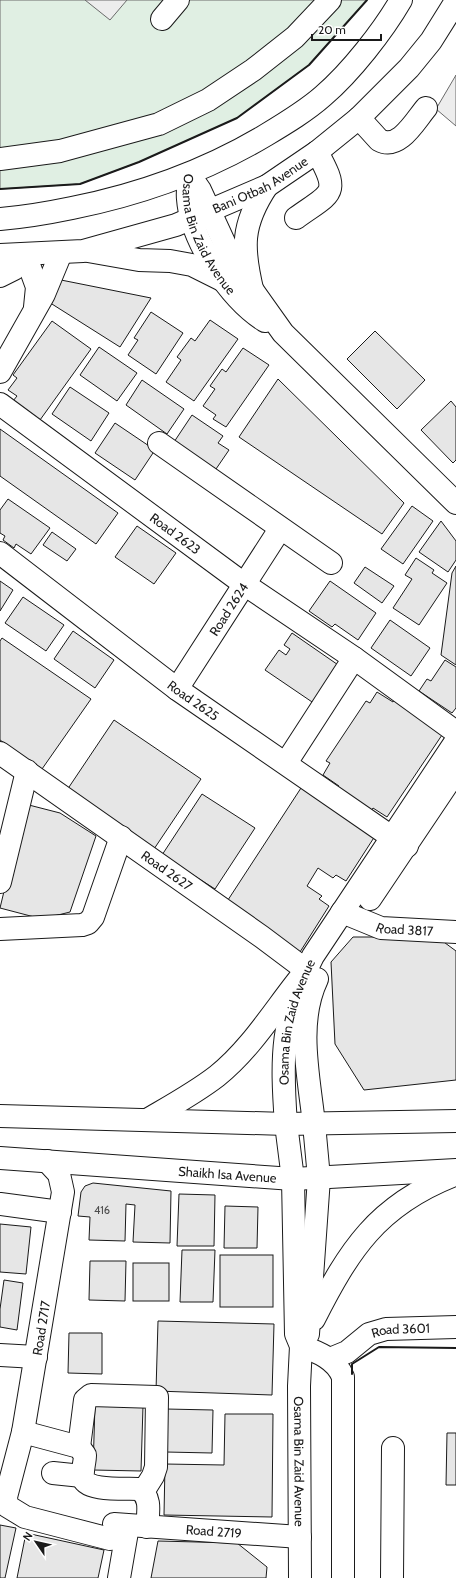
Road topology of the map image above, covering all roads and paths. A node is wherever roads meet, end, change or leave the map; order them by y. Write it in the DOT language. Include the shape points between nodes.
graph roads {
  1 [pos="178,0"];
  2 [pos="330,0"];
  3 [pos="401,0"];
  4 [pos="456,2"];
  5 [pos="162,19"];
  6 [pos="426,108"];
  7 [pos="359,118"];
  8 [pos="318,152"];
  9 [pos="0,159"];
  10 [pos="189,174"];
  11 [pos="267,186"];
  12 [pos="201,215"];
  13 [pos="296,218"];
  14 [pos="0,219"];
  15 [pos="83,251"];
  16 [pos="61,253"];
  17 [pos="0,254"];
  18 [pos="25,254"];
  19 [pos="0,276"];
  20 [pos="222,280"];
  21 [pos="253,293"];
  22 [pos="34,312"];
  23 [pos="283,333"];
  24 [pos="0,372"];
  25 [pos="0,404"];
  26 [pos="159,443"];
  27 [pos="456,503"];
  28 [pos="280,529"];
  29 [pos="0,553"];
  30 [pos="331,563"];
  31 [pos="244,584"];
  32 [pos="354,658"];
  33 [pos="177,689"];
  34 [pos="456,732"];
  35 [pos="456,740"];
  36 [pos="0,753"];
  37 [pos="286,763"];
  38 [pos="27,771"];
  39 [pos="456,771"];
  40 [pos="121,837"];
  41 [pos="400,842"];
  42 [pos="0,882"];
  43 [pos="349,915"];
  44 [pos="0,929"];
  45 [pos="456,932"];
  46 [pos="305,971"];
  47 [pos="0,1116"];
  48 [pos="147,1120"];
  49 [pos="456,1121"];
  50 [pos="286,1124"];
  51 [pos="314,1124"];
  52 [pos="0,1158"];
  53 [pos="47,1161"];
  54 [pos="456,1170"];
  55 [pos="456,1174"];
  56 [pos="319,1178"];
  57 [pos="293,1179"];
  58 [pos="0,1204"];
  59 [pos="60,1212"];
  60 [pos="456,1327"];
  61 [pos="305,1337"];
  62 [pos="0,1355"];
  63 [pos="36,1357"];
  64 [pos="330,1359"];
  65 [pos="23,1432"];
  66 [pos="79,1447"];
  67 [pos="393,1448"];
  68 [pos="54,1473"];
  69 [pos="82,1476"];
  70 [pos="143,1492"];
  71 [pos="3,1497"];
  72 [pos="138,1526"];
  73 [pos="300,1537"];
  74 [pos="119,1578"];
  75 [pos="300,1578"];
  76 [pos="343,1578"];
  77 [pos="392,1578"];
  1 -- 5 [label="street"];
  2 -- 9 [label="street" via="295,37 253,70 208,100 159,124 60,150"];
  3 -- 10 [label="street" via="351,69 323,96 294,118 238,152"];
  4 -- 7 [label="street, Bani Otbah Avenue" via="431,41 409,68"];
  6 -- 7 [label="street" via="393,143 379,140"];
  7 -- 8 [label="street, Bani Otbah Avenue"];
  8 -- 11 [label="street, Bani Otbah Avenue"];
  8 -- 13 [label="street" via="330,174 331,186 325,198"];
  10 -- 12 [label="street, Osama Bin Zaid Avenue" via="188,199"];
  10 -- 14 [label="street" via="160,186 107,201 26,217"];
  11 -- 12 [label="street, Bani Otbah Avenue"];
  11 -- 21 [label="street" via="257,202 246,234 245,254"];
  12 -- 15 [label="street, Bani Otbah Avenue"];
  12 -- 20 [label="street, Osama Bin Zaid Avenue" via="208,256"];
  12 -- 21 [label="street, Osama Bin Zaid Avenue"];
  15 -- 16 [label="street, Bani Otbah Avenue"];
  15 -- 20 [label="street" via="139,260 170,261 192,266"];
  16 -- 18 [label="street, Bani Otbah Avenue"];
  16 -- 22 [label="street"];
  17 -- 18 [label="street, Bani Otbah Avenue"];
  18 -- 19 [label="street" via="14,269"];
  18 -- 22 [label="street" via="37,287"];
  20 -- 23 [label="street, Osama Bin Zaid Avenue" via="240,302"];
  21 -- 23 [label="street, Osama Bin Zaid Avenue"];
  22 -- 24 [label="street"];
  23 -- 27 [label="street, Osama Bin Zaid Avenue"];
  25 -- 31 [label="street, Road 2623"];
  26 -- 28 [label="street"];
  28 -- 30 [label="street"];
  28 -- 31 [label="street, Road 2624"];
  29 -- 33 [label="street, Road 2625"];
  31 -- 32 [label="street, Road 2623"];
  31 -- 33 [label="street, Road 2624"];
  32 -- 34 [label="street, Road 2623"];
  32 -- 37 [label="street"];
  33 -- 37 [label="street, Road 2625"];
  35 -- 41 [label="street, Osama Bin Zaid Avenue"];
  36 -- 38 [label="street, Road 2627"];
  37 -- 41 [label="street, Road 2625"];
  38 -- 40 [label="street, Road 2627"];
  38 -- 42 [label="street"];
  39 -- 41 [label="street, Osama Bin Zaid Avenue"];
  40 -- 44 [label="street" via="93,917 88,923"];
  40 -- 46 [label="street, Road 2627"];
  41 -- 43 [label="street, Osama Bin Zaid Avenue"];
  43 -- 45 [label="street, Road 3817" via="381,928"];
  43 -- 46 [label="street, Osama Bin Zaid Avenue" via="313,956"];
  43 -- 51 [label="street, Osama Bin Zaid Avenue" via="312,990 307,1006 306,1036"];
  46 -- 48 [label="street" via="252,1041 218,1075"];
  46 -- 50 [label="street, Osama Bin Zaid Avenue" via="293,1002 283,1052"];
  47 -- 48 [label="street"];
  48 -- 50 [label="street"];
  49 -- 51 [label="street"];
  50 -- 51 [label="street"];
  50 -- 57 [label="street, Osama Bin Zaid Avenue"];
  51 -- 56 [label="street, Osama Bin Zaid Avenue"];
  52 -- 53 [label="street, Shaikh Isa Avenue"];
  53 -- 57 [label="street, Shaikh Isa Avenue"];
  53 -- 59 [label="street, Road 2717" via="59,1174 62,1182"];
  54 -- 56 [label="street, Shaikh Isa Avenue"];
  55 -- 61 [label="street" via="427,1186 399,1203 374,1225 353,1250 335,1278"];
  56 -- 57 [label="street, Shaikh Isa Avenue"];
  56 -- 61 [label="street, Osama Bin Zaid Avenue"];
  57 -- 61 [label="street, Osama Bin Zaid Avenue" via="296,1334"];
  58 -- 59 [label="street"];
  59 -- 63 [label="street, Road 2717"];
  60 -- 64 [label="street, Road 3601" via="386,1328 369,1334 347,1352"];
  61 -- 64 [label="street"];
  61 -- 73 [label="street, Osama Bin Zaid Avenue" via="299,1386"];
  62 -- 63 [label="street"];
  63 -- 65 [label="street, Road 2717"];
  64 -- 76 [label="street" via="340,1371 343,1386"];
  65 -- 66 [label="street"];
  65 -- 71 [label="street, Road 2717"];
  66 -- 69 [label="street" via="85,1455"];
  66 -- 70 [label="street" via="84,1404 91,1395 157,1397 156,1467"];
  67 -- 77 [label="street"];
  68 -- 69 [label="street"];
  69 -- 70 [label="street" via="91,1486"];
  70 -- 72 [label="street" via="148,1501"];
  71 -- 72 [label="street, Road 2719" via="61,1513"];
  72 -- 73 [label="street, Road 2719"];
  72 -- 74 [label="street"];
  73 -- 75 [label="street, Osama Bin Zaid Avenue"];
}
